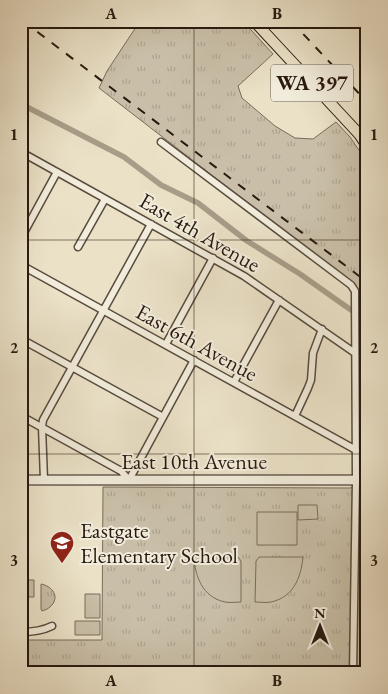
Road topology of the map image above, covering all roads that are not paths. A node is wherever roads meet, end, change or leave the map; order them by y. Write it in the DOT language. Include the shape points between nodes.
graph roads {
  1 [pos="254,21"];
  2 [pos="161,142"];
  3 [pos="367,146"];
  4 [pos="21,152"];
  5 [pos="58,172"];
  6 [pos="105,199"];
  7 [pos="151,224"];
  8 [pos="21,238"];
  9 [pos="78,247"];
  10 [pos="213,258"];
  11 [pos="21,265"];
  12 [pos="279,300"];
  13 [pos="103,310"];
  14 [pos="322,329"];
  15 [pos="21,339"];
  16 [pos="166,344"];
  17 [pos="356,353"];
  18 [pos="194,360"];
  19 [pos="72,367"];
  20 [pos="234,382"];
  21 [pos="21,416"];
  22 [pos="295,416"];
  23 [pos="163,417"];
  24 [pos="42,427"];
  25 [pos="356,450"];
  26 [pos="21,480"];
  27 [pos="44,480"];
  28 [pos="129,480"];
  29 [pos="356,480"];
  30 [pos="367,480"];
  31 [pos="52,626"];
  32 [pos="21,632"];
  33 [pos="353,673"];
  1 -- 3 [label="main road, WA 397"];
  2 -- 17 [label="street" via="351,286 355,291"];
  4 -- 5 [label="street, East 4th Avenue"];
  5 -- 6 [label="street, East 4th Avenue"];
  5 -- 8 [label="street"];
  6 -- 7 [label="street, East 4th Avenue"];
  6 -- 9 [label="street"];
  7 -- 10 [label="street, East 4th Avenue"];
  7 -- 13 [label="street"];
  10 -- 12 [label="street, East 4th Avenue"];
  10 -- 16 [label="street"];
  11 -- 13 [label="street, East 6th Avenue"];
  12 -- 14 [label="street, East 4th Avenue"];
  12 -- 20 [label="street"];
  13 -- 16 [label="street, East 6th Avenue"];
  13 -- 19 [label="street"];
  14 -- 17 [label="street, East 4th Avenue"];
  14 -- 22 [label="street" via="313,353 311,380"];
  15 -- 19 [label="street"];
  16 -- 18 [label="street, East 6th Avenue"];
  17 -- 25 [label="street"];
  18 -- 20 [label="street, East 6th Avenue"];
  18 -- 23 [label="street"];
  19 -- 23 [label="street"];
  19 -- 24 [label="street"];
  20 -- 22 [label="street, East 6th Avenue"];
  21 -- 24 [label="street"];
  22 -- 25 [label="street, East 6th Avenue"];
  23 -- 28 [label="street"];
  24 -- 27 [label="street"];
  24 -- 28 [label="street" via="121,471"];
  25 -- 29 [label="street"];
  26 -- 27 [label="street, East 10th Avenue"];
  27 -- 28 [label="street, East 10th Avenue"];
  28 -- 29 [label="street, East 10th Avenue"];
  29 -- 30 [label="street, East 10th Avenue"];
  29 -- 33 [label="street"];
  31 -- 32 [label="street" via="45,630"];
}
